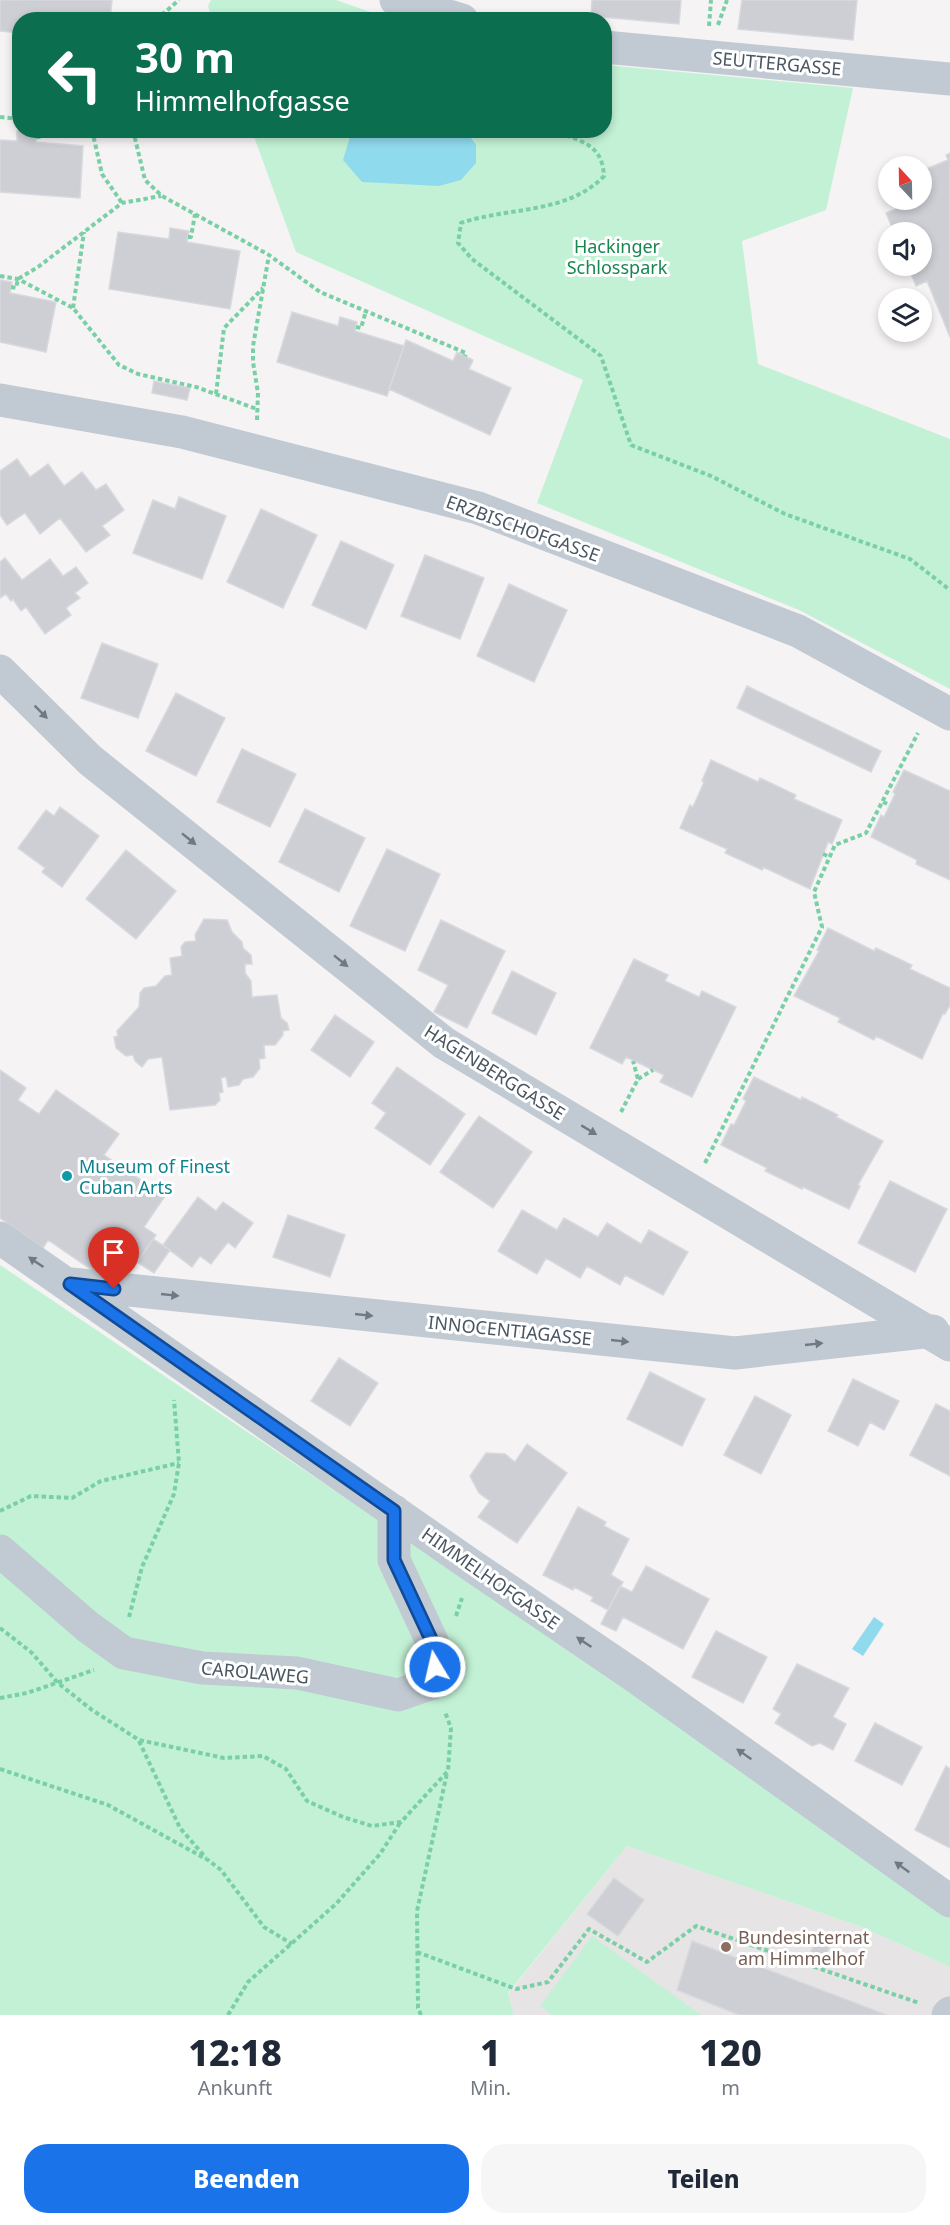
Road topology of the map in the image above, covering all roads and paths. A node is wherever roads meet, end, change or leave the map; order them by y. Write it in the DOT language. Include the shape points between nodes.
graph roads {
  1 [pos="179,0"];
  2 [pos="396,0"];
  3 [pos="727,0"];
  4 [pos="165,12"];
  5 [pos="436,12"];
  6 [pos="715,33"];
  7 [pos="612,48"];
  8 [pos="950,79"];
  9 [pos="94,138"];
  10 [pos="135,138"];
  11 [pos="571,138"];
  12 [pos="162,196"];
  13 [pos="122,203"];
  14 [pos="195,214"];
  15 [pos="84,232"];
  16 [pos="188,237"];
  17 [pos="269,255"];
  18 [pos="0,276"];
  19 [pos="18,279"];
  20 [pos="264,286"];
  21 [pos="11,287"];
  22 [pos="73,308"];
  23 [pos="366,311"];
  24 [pos="356,327"];
  25 [pos="465,356"];
  26 [pos="258,393"];
  27 [pos="216,394"];
  28 [pos="0,400"];
  29 [pos="257,409"];
  30 [pos="950,590"];
  31 [pos="0,671"];
  32 [pos="942,709"];
  33 [pos="883,802"];
  34 [pos="890,805"];
  35 [pos="823,854"];
  36 [pos="830,857"];
  37 [pos="806,959"];
  38 [pos="813,963"];
  39 [pos="633,1061"];
  40 [pos="653,1070"];
  41 [pos="638,1079"];
  42 [pos="734,1107"];
  43 [pos="741,1110"];
  44 [pos="606,1140"];
  45 [pos="716,1142"];
  46 [pos="0,1238"];
  47 [pos="70,1284"];
  48 [pos="943,1335"];
  49 [pos="171,1355"];
  50 [pos="179,1463"];
  51 [pos="0,1511"];
  52 [pos="394,1511"];
  53 [pos="0,1551"];
  54 [pos="468,1563"];
  55 [pos="0,1628"];
  56 [pos="436,1650"];
  57 [pos="124,1653"];
  58 [pos="58,1683"];
  59 [pos="433,1683"];
  60 [pos="0,1698"];
  61 [pos="139,1740"];
  62 [pos="0,1769"];
  63 [pos="448,1771"];
  64 [pos="401,1822"];
  65 [pos="208,1860"];
  66 [pos="950,1901"];
  67 [pos="292,1944"];
  68 [pos="417,1952"];
  69 [pos="948,2014"];
  70 [pos="228,2015"];
  71 [pos="421,2015"];
  1 -- 4 [label="path"];
  2 -- 5 [label="street"];
  3 -- 6 [label="path"];
  7 -- 8 [label="street, SEUTTERGASSE"];
  9 -- 13 [label="path" via="102,174"];
  10 -- 12 [label="path" via="145,180"];
  11 -- 30 [label="path" via="593,147 603,160 604,176 593,188 545,207 461,223 458,243 472,259 601,356 631,445 711,476 785,514 910,559"];
  12 -- 13 [label="path"];
  12 -- 14 [label="path"];
  13 -- 15 [label="path"];
  14 -- 16 [label="path" via="192,237"];
  14 -- 17 [label="path"];
  15 -- 19 [label="path"];
  15 -- 22 [label="path"];
  17 -- 20 [label="path"];
  17 -- 23 [label="path" via="320,292"];
  18 -- 19 [label="path"];
  19 -- 21 [label="path" via="16,288"];
  19 -- 22 [label="path"];
  20 -- 26 [label="path" via="253,346"];
  20 -- 27 [label="path" via="224,328"];
  22 -- 27 [label="path" via="119,366"];
  23 -- 24 [label="path" via="361,328"];
  23 -- 25 [label="path" via="466,353"];
  27 -- 29 [label="path"];
  28 -- 32 [label="street, ERZBISCHOFGASSE" via="182,432 478,508 798,631"];
  31 -- 44 [label="street, HAGENBERGGASSE, one-way" via="90,760 444,1043"];
  32 -- 33 [label="path"];
  33 -- 34 [label="path"];
  33 -- 36 [label="path" via="866,833 836,845"];
  35 -- 36 [label="path"];
  36 -- 37 [label="path" via="814,891 822,927"];
  37 -- 38 [label="path"];
  37 -- 42 [label="path"];
  39 -- 41 [label="path"];
  40 -- 41 [label="path"];
  41 -- 44 [label="path"];
  42 -- 43 [label="path"];
  42 -- 45 [label="path"];
  44 -- 48 [label="street, HAGENBERGGASSE"];
  47 -- 46 [label="street, HIMMELHOFGASSE, one-way"];
  47 -- 48 [label="street, INNOCENTIAGASSE, one-way" via="735,1353"];
  47 -- 49 [label="street, HIMMELHOFGASSE"];
  49 -- 50 [label="path"];
  49 -- 52 [label="street, HIMMELHOFGASSE"];
  50 -- 51 [label="path" via="100,1481 72,1498 31,1496"];
  50 -- 57 [label="path" via="174,1494 142,1567 130,1609"];
  52 -- 54 [label="street, HIMMELHOFGASSE"];
  52 -- 56 [label="street" via="394,1560"];
  53 -- 57 [label="street, CAROLAWEG"];
  54 -- 56 [label="path" via="459,1611"];
  66 -- 54 [label="street, HIMMELHOFGASSE, one-way" via="636,1677"];
  55 -- 58 [label="path" via="31,1652"];
  56 -- 59 [label="street"];
  57 -- 58 [label="path" via="103,1667"];
  57 -- 59 [label="street, CAROLAWEG" via="202,1668 297,1673 398,1695"];
  58 -- 60 [label="path"];
  58 -- 61 [label="path"];
  59 -- 63 [label="path" via="451,1728"];
  61 -- 64 [label="path" via="224,1758 263,1756 286,1769 306,1801 372,1826"];
  61 -- 65 [label="path" via="180,1828"];
  62 -- 65 [label="path" via="108,1805"];
  63 -- 64 [label="path"];
  63 -- 68 [label="path" via="417,1911"];
  64 -- 67 [label="path" via="380,1854 336,1904"];
  65 -- 67 [label="path" via="221,1870 264,1926"];
  67 -- 70 [label="path" via="248,1983"];
  68 -- 69 [label="path" via="516,1989 548,1982 588,1929 646,1962 696,1926"];
  68 -- 71 [label="path"];
}
